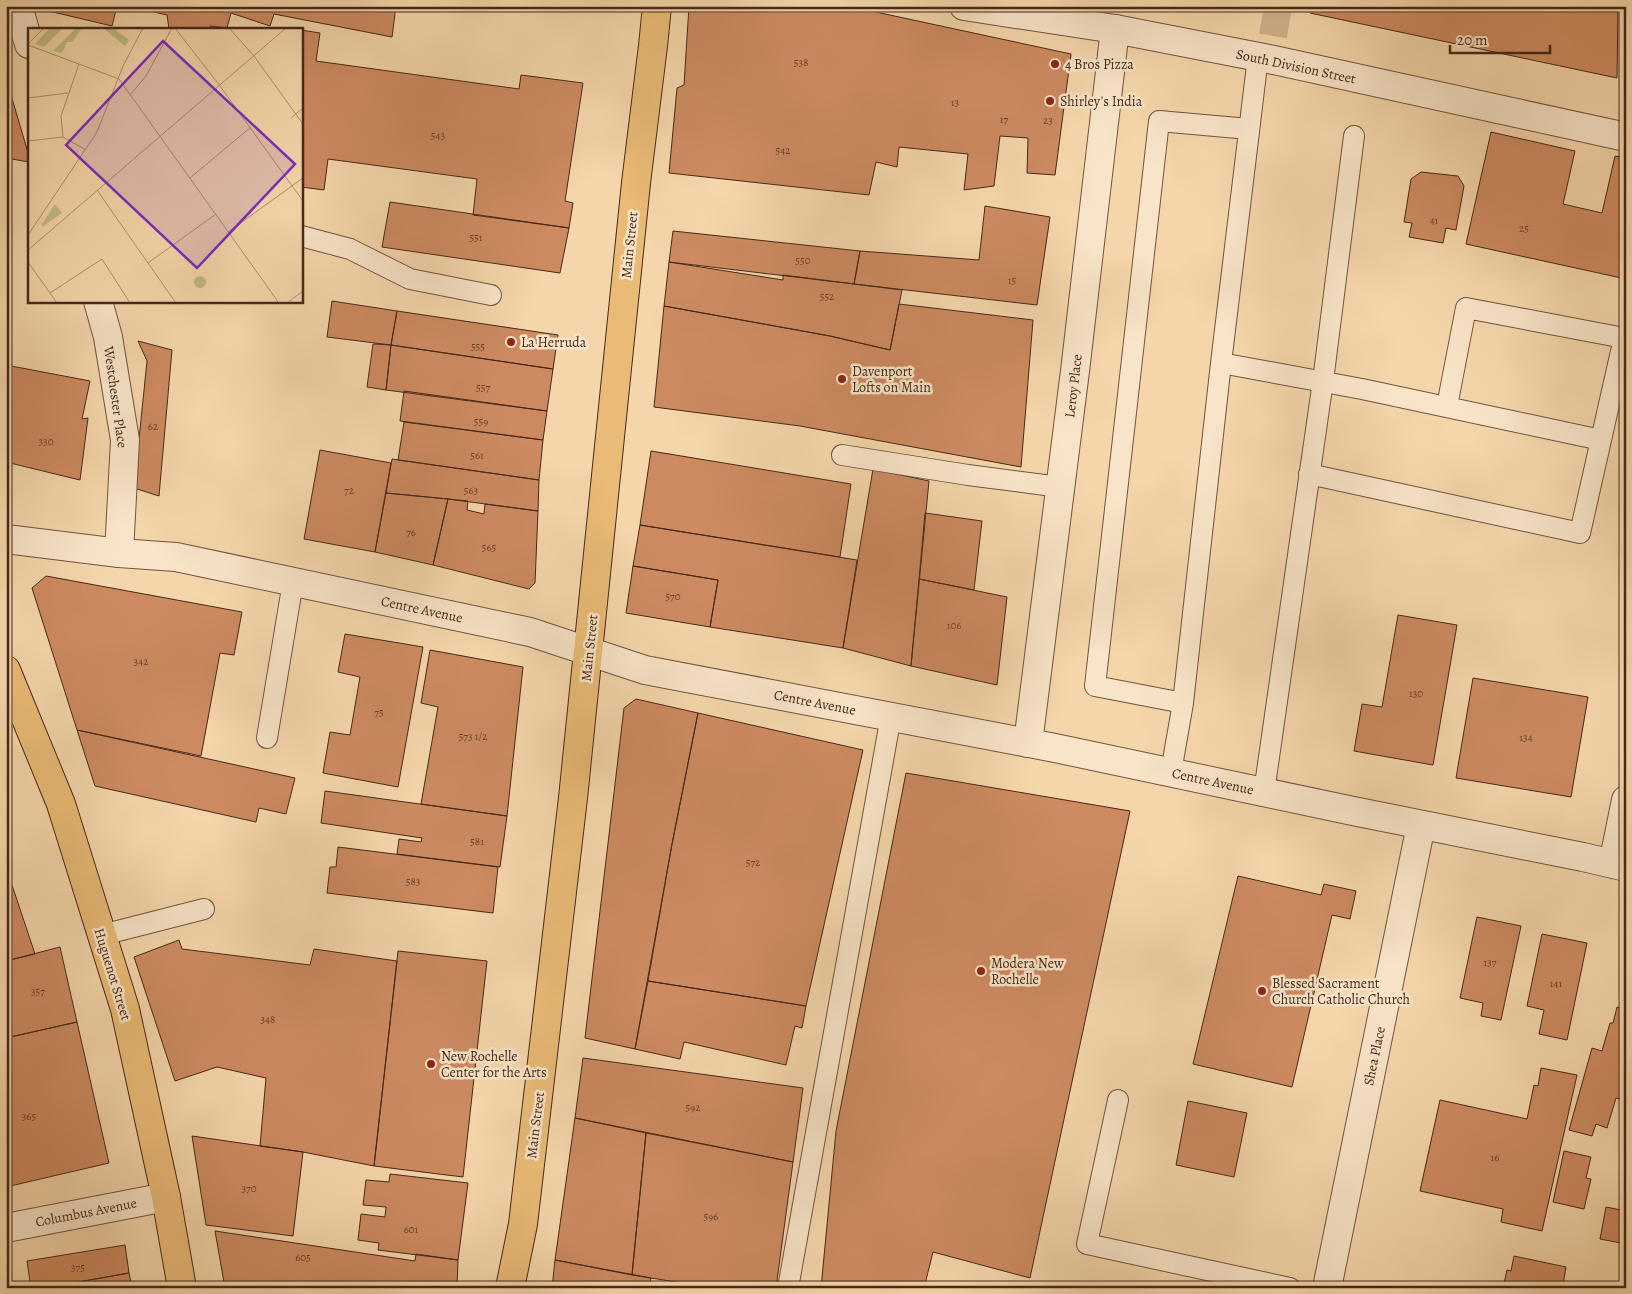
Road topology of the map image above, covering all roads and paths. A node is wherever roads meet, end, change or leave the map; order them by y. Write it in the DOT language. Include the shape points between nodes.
graph roads {
  1 [pos="18,6"];
  2 [pos="657,6"];
  3 [pos="964,6"];
  4 [pos="1115,29"];
  5 [pos="28,42"];
  6 [pos="1267,51"];
  7 [pos="1249,129"];
  8 [pos="1354,136"];
  9 [pos="1626,137"];
  10 [pos="302,236"];
  11 [pos="491,295"];
  12 [pos="98,302"];
  13 [pos="1221,364"];
  14 [pos="1322,381"];
  15 [pos="1447,406"];
  16 [pos="1601,440"];
  17 [pos="842,455"];
  18 [pos="1309,474"];
  19 [pos="1060,487"];
  20 [pos="6,539"];
  21 [pos="119,553"];
  22 [pos="293,582"];
  23 [pos="589,651"];
  24 [pos="6,670"];
  25 [pos="1183,703"];
  26 [pos="891,716"];
  27 [pos="267,738"];
  28 [pos="1028,742"];
  29 [pos="1171,772"];
  30 [pos="1264,792"];
  31 [pos="1626,800"];
  32 [pos="1422,825"];
  33 [pos="1619,865"];
  34 [pos="204,909"];
  35 [pos="102,935"];
  36 [pos="1118,1100"];
  37 [pos="166,1197"];
  38 [pos="6,1228"];
  39 [pos="182,1288"];
  40 [pos="510,1288"];
  41 [pos="788,1288"];
  42 [pos="1290,1288"];
  43 [pos="1327,1288"];
  1 -- 5 [label="street"];
  2 -- 23 [label="main road, Main Street"];
  3 -- 4 [label="street, South Division Street"];
  4 -- 6 [label="street, South Division Street"];
  4 -- 19 [label="street, Leroy Place"];
  6 -- 7 [label="lane"];
  6 -- 9 [label="street, South Division Street"];
  7 -- 13 [label="lane"];
  7 -- 25 [label="lane" via="1159,121 1096,686"];
  8 -- 14 [label="lane"];
  10 -- 11 [label="lane" via="350,249 410,279"];
  12 -- 21 [label="street, Westchester Place" via="108,337 125,440"];
  13 -- 14 [label="lane"];
  13 -- 25 [label="lane"];
  14 -- 15 [label="lane"];
  14 -- 18 [label="lane"];
  15 -- 16 [label="lane"];
  15 -- 16 [label="lane" via="1466,308 1624,338"];
  16 -- 18 [label="lane" via="1580,533"];
  17 -- 19 [label="lane"];
  18 -- 30 [label="lane"];
  19 -- 28 [label="street, Leroy Place"];
  20 -- 21 [label="street, Centre Avenue"];
  21 -- 22 [label="street, Centre Avenue" via="176,557"];
  22 -- 23 [label="street, Centre Avenue" via="530,632"];
  22 -- 27 [label="lane"];
  23 -- 26 [label="street, Centre Avenue" via="644,670"];
  23 -- 40 [label="main road, Main Street" via="523,1224"];
  24 -- 35 [label="main road, Huguenot Street" via="61,804"];
  25 -- 29 [label="lane"];
  26 -- 28 [label="street, Centre Avenue"];
  26 -- 41 [label="lane"];
  28 -- 29 [label="street, Centre Avenue"];
  29 -- 30 [label="street, Centre Avenue"];
  30 -- 32 [label="street, Centre Avenue"];
  31 -- 33 [label="street"];
  32 -- 33 [label="street, Centre Avenue"];
  32 -- 43 [label="street, Shea Place"];
  34 -- 35 [label="lane"];
  35 -- 37 [label="main road, Huguenot Street" via="124,1009"];
  36 -- 42 [label="lane" via="1087,1244"];
  37 -- 38 [label="street, Columbus Avenue"];
  37 -- 39 [label="main road, Huguenot Street"];
}
